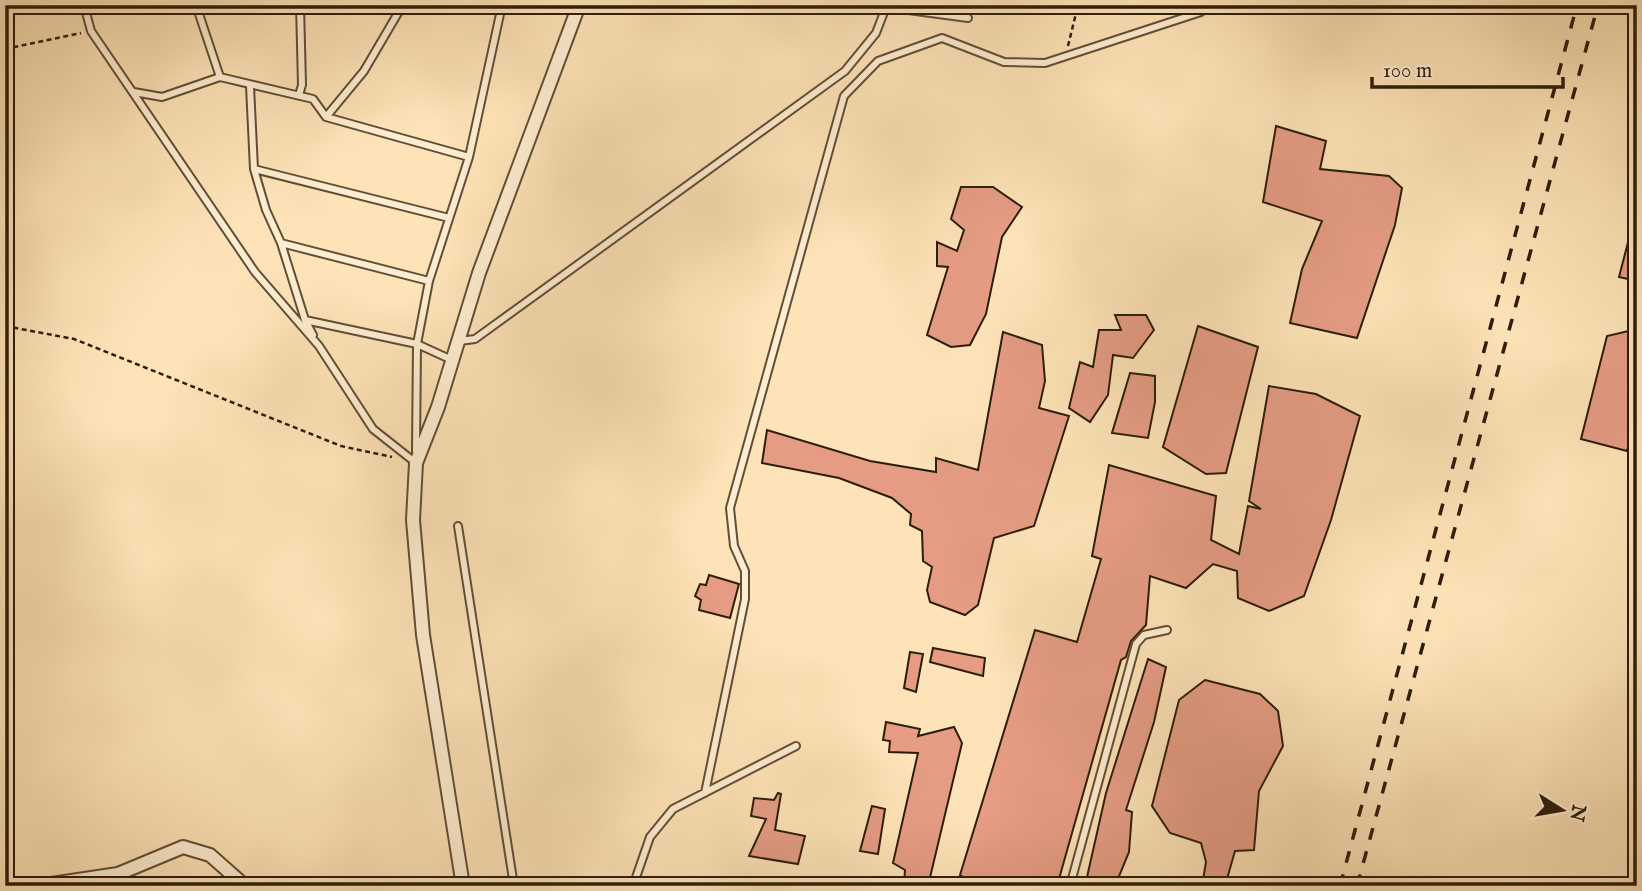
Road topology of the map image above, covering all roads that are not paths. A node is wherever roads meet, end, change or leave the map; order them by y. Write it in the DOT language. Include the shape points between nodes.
graph roads {
  1 [pos="84,5"];
  2 [pos="143,5"];
  3 [pos="154,5"];
  4 [pos="196,5"];
  5 [pos="300,5"];
  6 [pos="399,5"];
  7 [pos="502,5"];
  8 [pos="579,5"];
  9 [pos="1201,12"];
  10 [pos="968,18"];
  11 [pos="220,77"];
  12 [pos="250,86"];
  13 [pos="134,92"];
  14 [pos="299,95"];
  15 [pos="326,117"];
  16 [pos="469,157"];
  17 [pos="254,169"];
  18 [pos="449,218"];
  19 [pos="281,243"];
  20 [pos="429,281"];
  21 [pos="305,320"];
  22 [pos="457,342"];
  23 [pos="416,344"];
  24 [pos="319,346"];
  25 [pos="452,360"];
  26 [pos="416,463"];
  27 [pos="458,526"];
  28 [pos="1167,631"];
  29 [pos="796,746"];
  30 [pos="705,793"];
  31 [pos="38,886"];
  32 [pos="245,886"];
  33 [pos="463,886"];
  34 [pos="514,886"];
  35 [pos="634,886"];
  36 [pos="1070,886"];
  1 -- 13 [label="lane" via="91,31"];
  2 -- 3 [label="lane"];
  4 -- 11 [label="lane"];
  5 -- 14 [label="lane"];
  6 -- 15 [label="lane" via="364,71"];
  7 -- 16 [label="lane"];
  8 -- 22 [label="street"];
  9 -- 30 [label="lane" via="1045,63 1004,62 942,38 878,61 844,96 730,508 734,546 745,571 745,599"];
  10 -- 22 [label="lane" via="886,7 876,33 845,71 475,339"];
  11 -- 12 [label="lane"];
  11 -- 13 [label="lane" via="162,97"];
  12 -- 14 [label="lane"];
  12 -- 17 [label="lane"];
  13 -- 24 [label="lane" via="255,272"];
  14 -- 15 [label="lane" via="313,99"];
  15 -- 16 [label="lane"];
  16 -- 18 [label="lane"];
  17 -- 18 [label="lane"];
  17 -- 19 [label="lane"];
  18 -- 20 [label="lane"];
  19 -- 20 [label="lane"];
  19 -- 21 [label="lane"];
  20 -- 23 [label="lane"];
  21 -- 23 [label="lane"];
  21 -- 24 [label="lane"];
  22 -- 25 [label="street"];
  23 -- 25 [label="lane"];
  23 -- 26 [label="lane"];
  24 -- 26 [label="lane" via="373,429"];
  25 -- 26 [label="street"];
  26 -- 33 [label="street" via="414,520 423,635"];
  27 -- 34 [label="lane"];
  28 -- 36 [label="lane" via="1144,635 1136,644"];
  29 -- 30 [label="lane"];
  30 -- 35 [label="lane" via="673,809 650,836"];
  31 -- 32 [label="street" via="118,874 183,847 211,855"];
}
